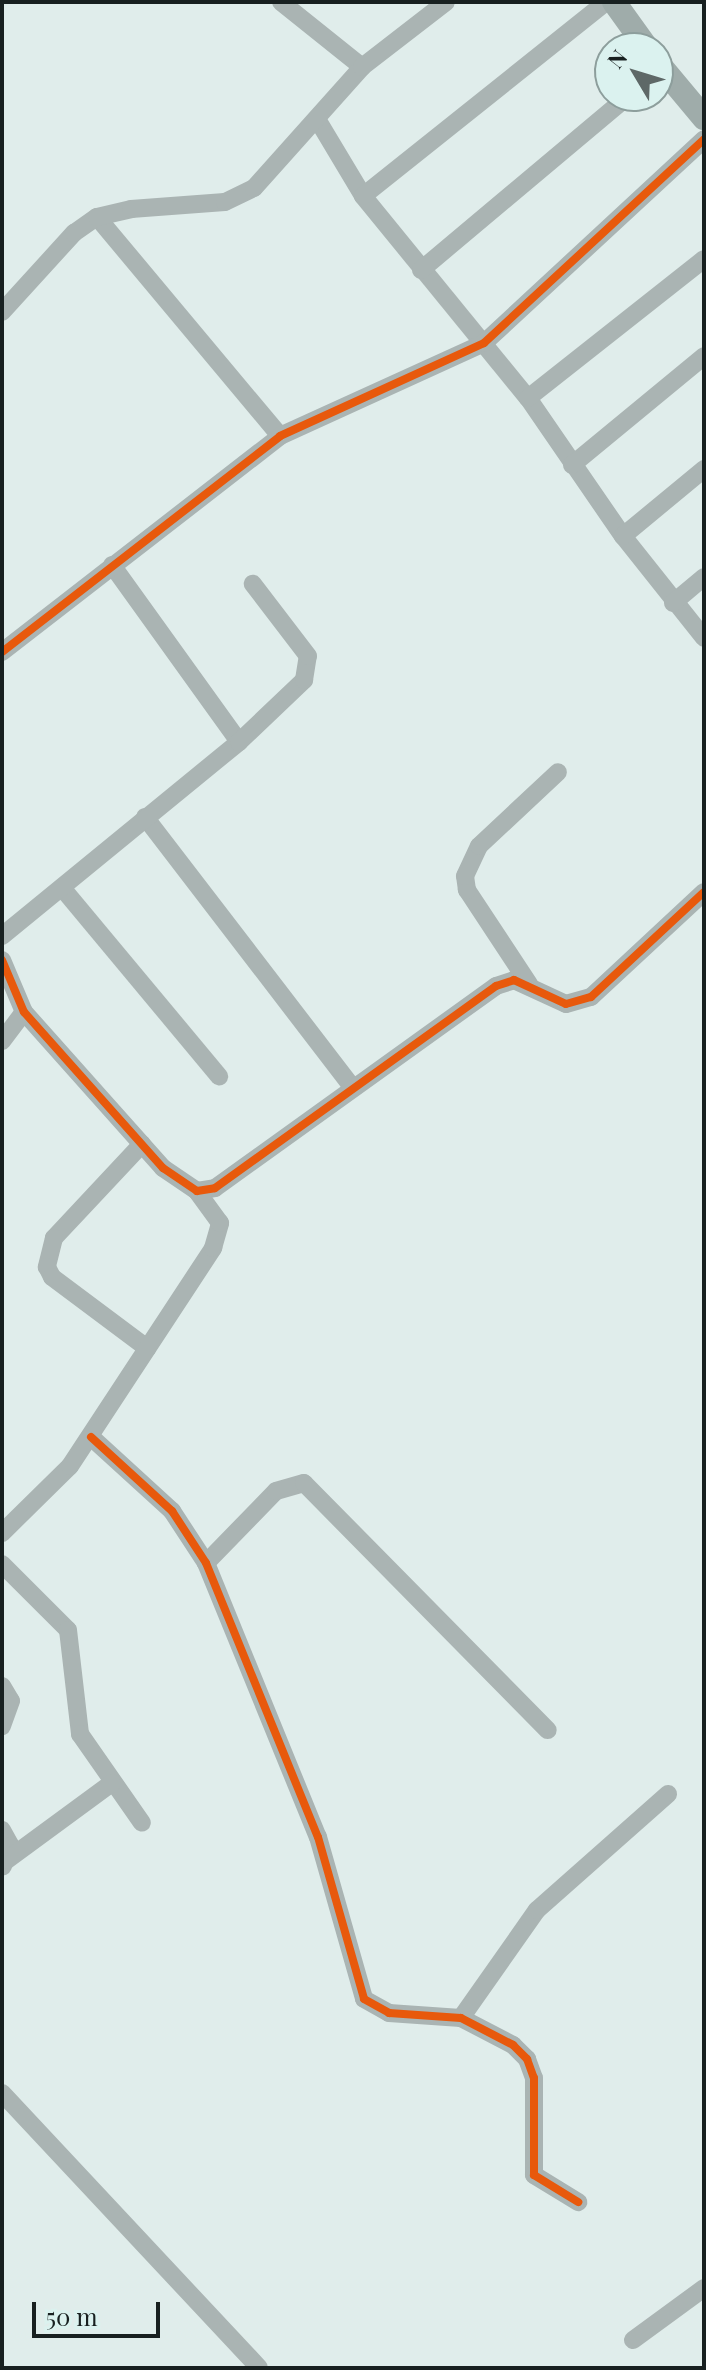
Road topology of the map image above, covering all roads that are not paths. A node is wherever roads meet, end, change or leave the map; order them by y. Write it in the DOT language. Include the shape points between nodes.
graph roads {
  1 [pos="281,2"];
  2 [pos="446,2"];
  3 [pos="606,2"];
  4 [pos="614,2"];
  5 [pos="635,32"];
  6 [pos="362,67"];
  7 [pos="674,84"];
  8 [pos="609,112"];
  9 [pos="704,118"];
  10 [pos="317,119"];
  11 [pos="704,139"];
  12 [pos="363,196"];
  13 [pos="97,217"];
  14 [pos="704,259"];
  15 [pos="421,270"];
  16 [pos="2,312"];
  17 [pos="484,343"];
  18 [pos="704,356"];
  19 [pos="528,398"];
  20 [pos="280,436"];
  21 [pos="572,465"];
  22 [pos="704,469"];
  23 [pos="623,536"];
  24 [pos="112,565"];
  25 [pos="704,577"];
  26 [pos="253,584"];
  27 [pos="673,603"];
  28 [pos="704,638"];
  29 [pos="2,652"];
  30 [pos="239,742"];
  31 [pos="558,772"];
  32 [pos="145,817"];
  33 [pos="63,889"];
  34 [pos="704,892"];
  35 [pos="2,936"];
  36 [pos="2,960"];
  37 [pos="529,984"];
  38 [pos="24,1012"];
  39 [pos="2,1041"];
  40 [pos="219,1076"];
  41 [pos="352,1087"];
  42 [pos="142,1144"];
  43 [pos="197,1191"];
  44 [pos="147,1348"];
  45 [pos="91,1437"];
  46 [pos="2,1533"];
  47 [pos="206,1563"];
  48 [pos="2,1564"];
  49 [pos="2,1686"];
  50 [pos="2,1726"];
  51 [pos="548,1730"];
  52 [pos="112,1783"];
  53 [pos="668,1794"];
  54 [pos="142,1823"];
  55 [pos="2,1830"];
  56 [pos="5,1864"];
  57 [pos="461,2018"];
  58 [pos="2,2093"];
  59 [pos="578,2202"];
  60 [pos="704,2288"];
  61 [pos="633,2340"];
  62 [pos="259,2368"];
  1 -- 6 [label="street"];
  2 -- 6 [label="street"];
  3 -- 12 [label="street"];
  4 -- 5 [label="main road"];
  6 -- 10 [label="street"];
  7 -- 9 [label="main road"];
  8 -- 15 [label="street"];
  10 -- 12 [label="street"];
  10 -- 13 [label="street" via="275,170 225,202"];
  11 -- 17 [label="street"];
  12 -- 15 [label="street"];
  13 -- 16 [label="street" via="74,233"];
  13 -- 20 [label="street"];
  14 -- 19 [label="street"];
  15 -- 17 [label="street"];
  17 -- 19 [label="street"];
  17 -- 20 [label="street"];
  18 -- 21 [label="street"];
  19 -- 21 [label="street"];
  20 -- 24 [label="street"];
  21 -- 23 [label="street"];
  22 -- 23 [label="street"];
  23 -- 27 [label="street"];
  24 -- 29 [label="street"];
  24 -- 30 [label="street"];
  25 -- 27 [label="street"];
  26 -- 30 [label="street" via="308,656 310,667 304,680"];
  27 -- 28 [label="street"];
  30 -- 32 [label="street"];
  31 -- 37 [label="street" via="479,846 465,876 467,890"];
  32 -- 33 [label="street"];
  32 -- 41 [label="street"];
  33 -- 35 [label="street"];
  33 -- 40 [label="street"];
  34 -- 37 [label="street" via="591,997 566,1004"];
  36 -- 38 [label="street"];
  37 -- 41 [label="street" via="514,980 496,986"];
  38 -- 39 [label="street"];
  38 -- 42 [label="street"];
  41 -- 43 [label="street" via="215,1188"];
  42 -- 43 [label="street" via="163,1168"];
  42 -- 44 [label="street" via="54,1238 47,1267 52,1277"];
  43 -- 44 [label="street" via="220,1223 219,1234"];
  44 -- 45 [label="street"];
  45 -- 46 [label="street" via="54,1485"];
  45 -- 47 [label="street" via="172,1511"];
  47 -- 51 [label="street" via="276,1491 304,1483"];
  47 -- 57 [label="street" via="318,1837 364,1999 389,2013"];
  48 -- 52 [label="street" via="68,1630 78,1725"];
  49 -- 50 [label="street" via="11,1701"];
  52 -- 54 [label="street"];
  52 -- 56 [label="street"];
  53 -- 57 [label="street" via="537,1910"];
  55 -- 56 [label="street" via="11,1846"];
  57 -- 59 [label="street" via="513,2045 527,2059 536,2091 534,2175"];
  58 -- 62 [label="street"];
  60 -- 61 [label="street"];
}
